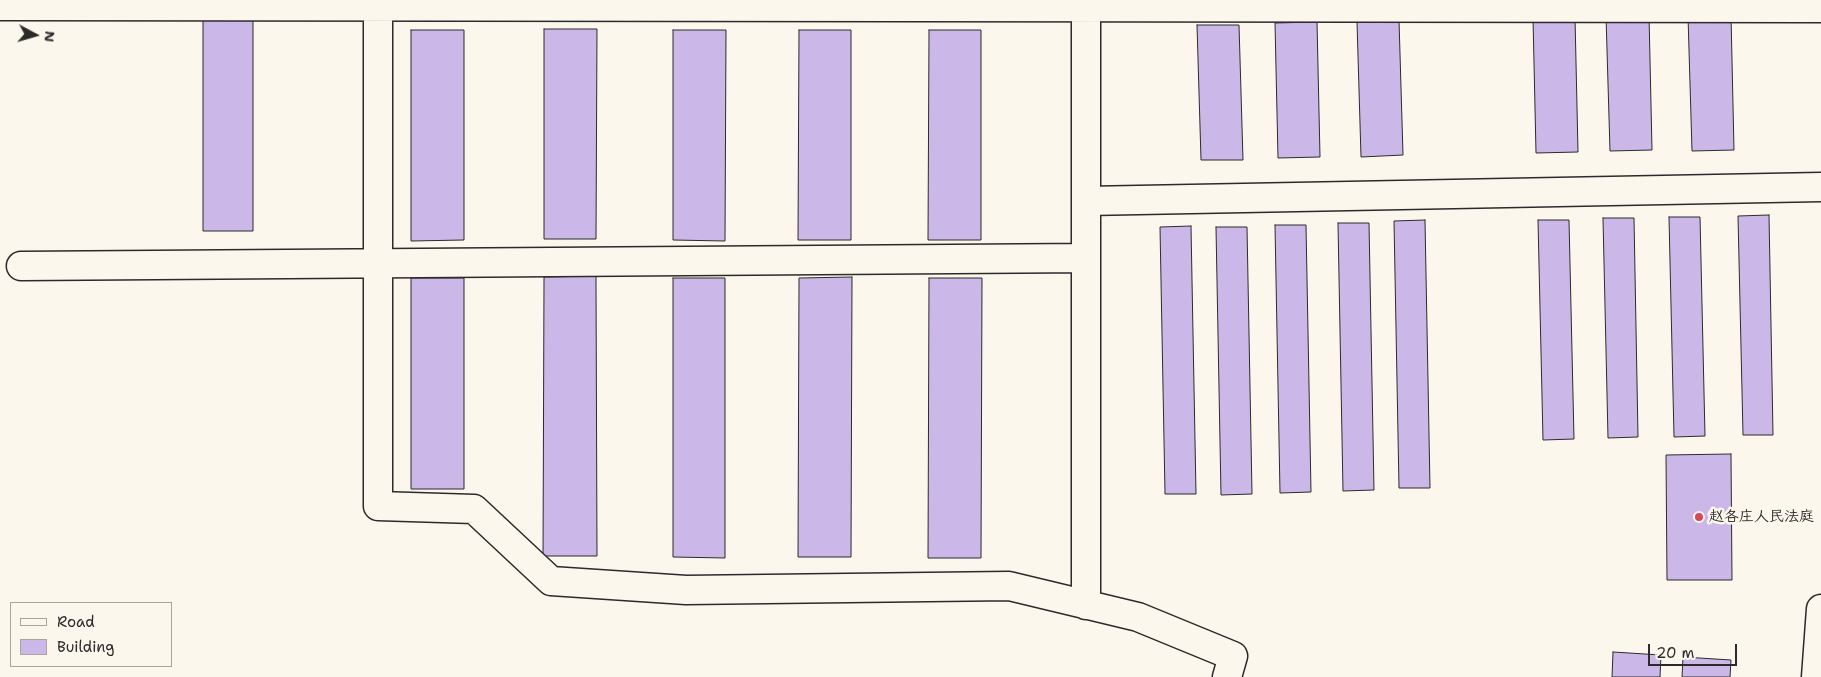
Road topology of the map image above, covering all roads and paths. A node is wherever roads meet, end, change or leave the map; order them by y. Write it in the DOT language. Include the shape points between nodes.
graph roads {
  1 [pos="378,3"];
  2 [pos="1086,3"];
  3 [pos="0,6"];
  4 [pos="1821,8"];
  5 [pos="1821,187"];
  6 [pos="1086,201"];
  7 [pos="1086,258"];
  8 [pos="378,263"];
  9 [pos="21,266"];
  10 [pos="1086,605"];
  11 [pos="1821,609"];
  12 [pos="1227,677"];
  13 [pos="1816,677"];
  1 -- 2 [label="street"];
  1 -- 3 [label="street"];
  1 -- 8 [label="street"];
  2 -- 4 [label="street"];
  2 -- 6 [label="street"];
  5 -- 6 [label="street"];
  6 -- 7 [label="street"];
  7 -- 8 [label="street"];
  7 -- 10 [label="street"];
  8 -- 9 [label="street"];
  8 -- 10 [label="street" via="378,506 474,509 551,581 686,590 1009,586"];
  10 -- 12 [label="street" via="1138,617 1233,656"];
  11 -- 13 [label="street"];
}
